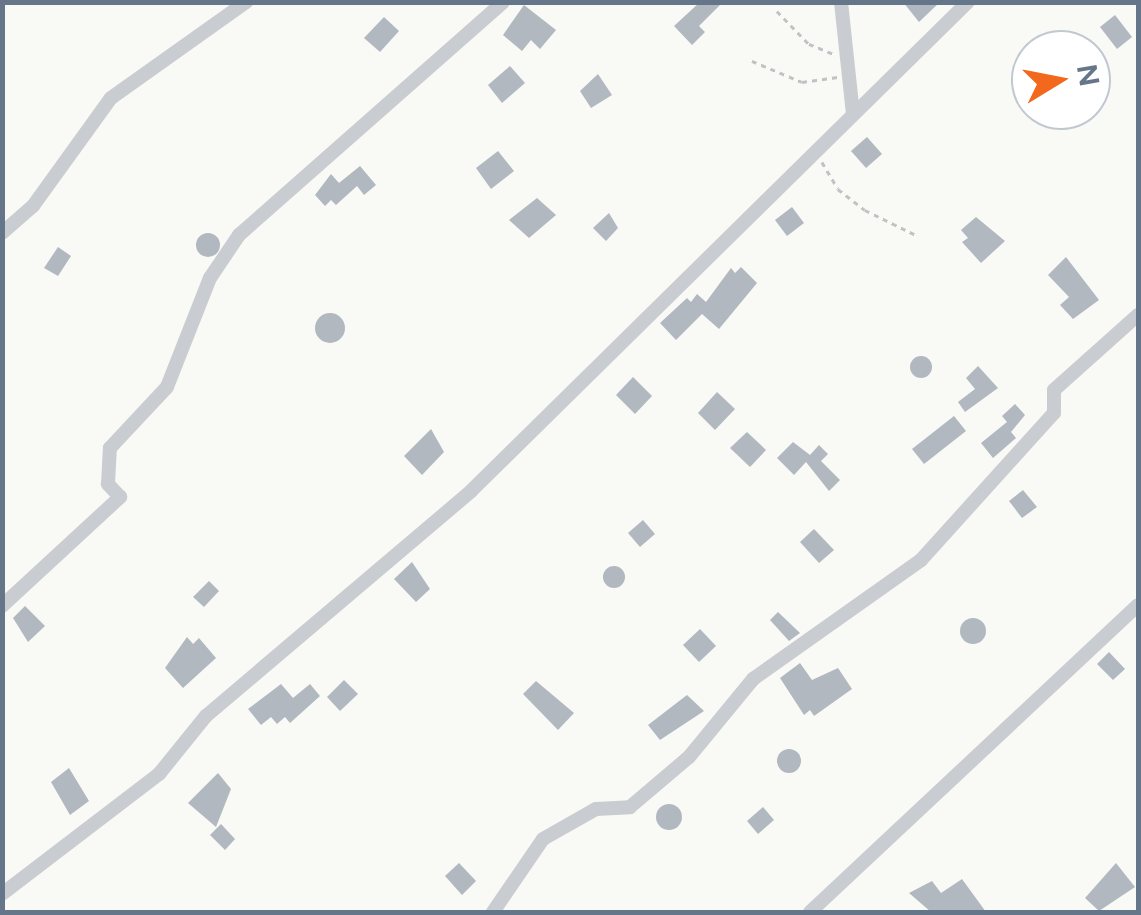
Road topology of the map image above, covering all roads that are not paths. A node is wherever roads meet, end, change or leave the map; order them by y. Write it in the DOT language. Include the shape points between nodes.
graph roads {
  1 [pos="246,2"];
  2 [pos="503,2"];
  3 [pos="841,2"];
  4 [pos="968,2"];
  5 [pos="854,114"];
  6 [pos="2,234"];
  7 [pos="1138,315"];
  8 [pos="1138,605"];
  9 [pos="2,606"];
  10 [pos="2,894"];
  11 [pos="493,912"];
  12 [pos="810,912"];
  1 -- 6 [label="street" via="111,98 33,206"];
  2 -- 9 [label="street" via="240,236 210,278 167,386 110,448 108,484 120,497"];
  3 -- 5 [label="street"];
  4 -- 5 [label="street"];
  5 -- 10 [label="street" via="471,490 206,716 159,774"];
  7 -- 11 [label="street" via="1054,390 1054,414 921,560 753,679 689,757 630,807 596,809 542,839"];
  8 -- 12 [label="street"];
}
